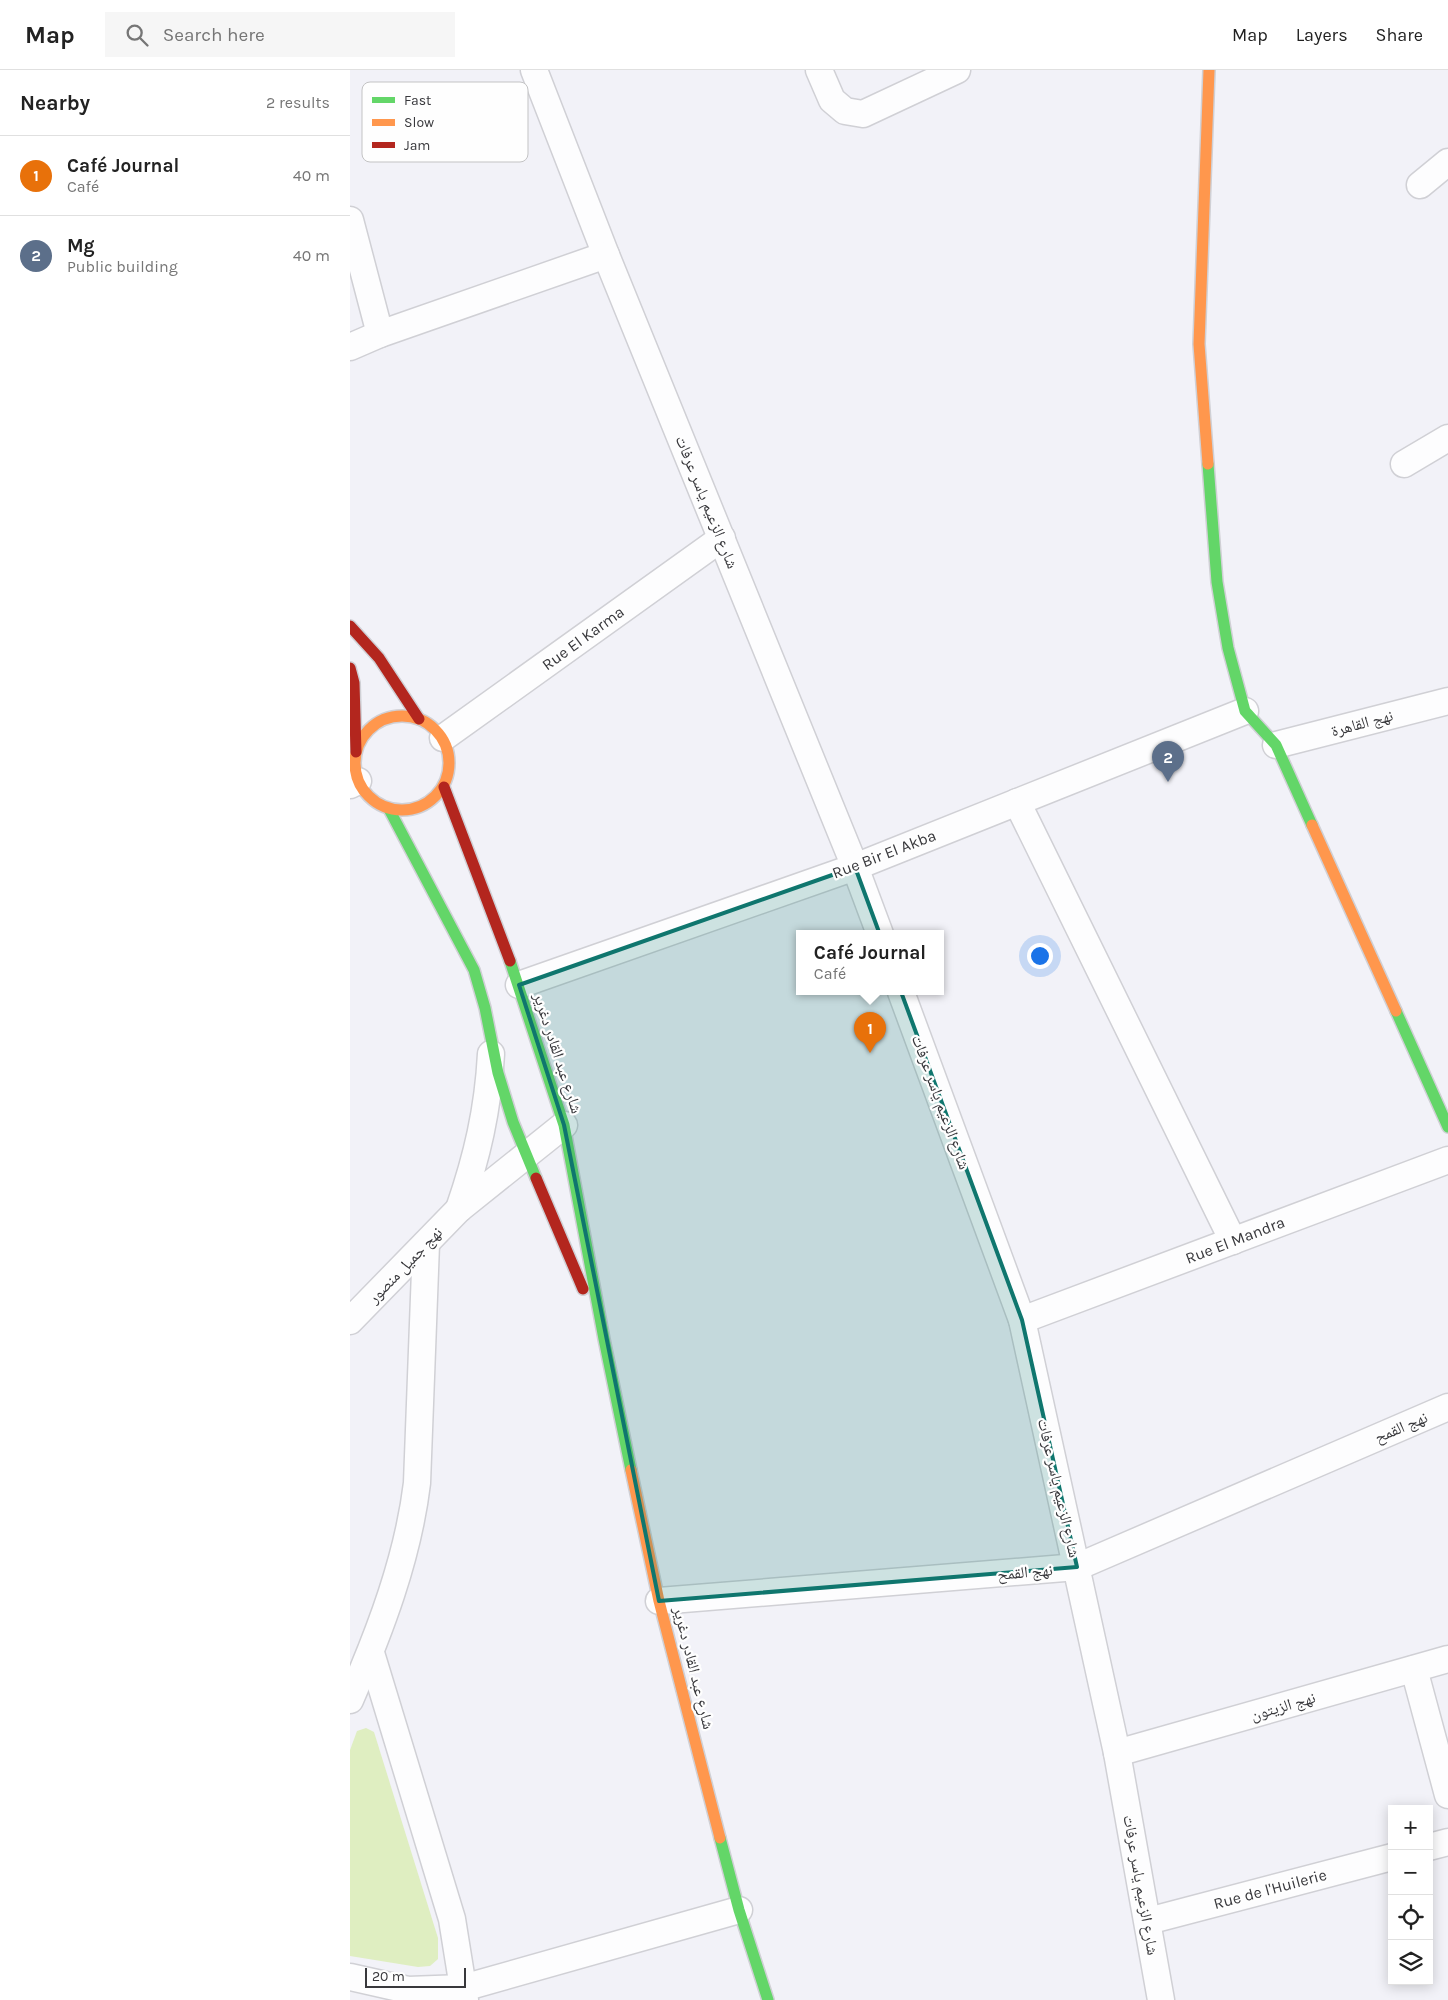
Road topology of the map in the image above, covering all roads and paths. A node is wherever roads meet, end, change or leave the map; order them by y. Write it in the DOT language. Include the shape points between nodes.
graph roads {
  1 [pos="534,70"];
  2 [pos="818,70"];
  3 [pos="957,70"];
  4 [pos="1209,70"];
  5 [pos="1448,162"];
  6 [pos="1420,185"];
  7 [pos="350,220"];
  8 [pos="606,255"];
  9 [pos="380,334"];
  10 [pos="350,347"];
  11 [pos="1448,438"];
  12 [pos="1404,464"];
  13 [pos="722,538"];
  14 [pos="350,626"];
  15 [pos="350,668"];
  16 [pos="1448,700"];
  17 [pos="1245,711"];
  18 [pos="419,719"];
  19 [pos="443,738"];
  20 [pos="1276,745"];
  21 [pos="356,752"];
  22 [pos="354,783"];
  23 [pos="444,787"];
  24 [pos="1017,802"];
  25 [pos="389,809"];
  26 [pos="855,866"];
  27 [pos="879,930"];
  28 [pos="519,985"];
  29 [pos="902,995"];
  30 [pos="491,1043"];
  31 [pos="1442,1099"];
  32 [pos="564,1124"];
  33 [pos="1448,1127"];
  34 [pos="527,1155"];
  35 [pos="1448,1160"];
  36 [pos="459,1209"];
  37 [pos="1233,1241"];
  38 [pos="426,1244"];
  39 [pos="1022,1320"];
  40 [pos="350,1322"];
  41 [pos="604,1339"];
  42 [pos="1448,1407"];
  43 [pos="1077,1567"];
  44 [pos="659,1601"];
  45 [pos="371,1653"];
  46 [pos="1448,1659"];
  47 [pos="1414,1669"];
  48 [pos="350,1700"];
  49 [pos="1117,1753"];
  50 [pos="1448,1796"];
  51 [pos="1448,1842"];
  52 [pos="1433,1846"];
  53 [pos="1388,1858"];
  54 [pos="740,1910"];
  55 [pos="1148,1921"];
  56 [pos="350,1977"];
  57 [pos="464,1994"];
  58 [pos="768,2000"];
  59 [pos="1161,2000"];
  1 -- 8 [label="street, شارع الزعيم ياسر عرفات"];
  2 -- 3 [label="street" via="832,100 845,111 864,114"];
  4 -- 17 [label="main road" via="1199,344 1217,582 1228,648"];
  5 -- 6 [label="street"];
  7 -- 9 [label="street"];
  8 -- 9 [label="street"];
  8 -- 13 [label="street, شارع الزعيم ياسر عرفات"];
  9 -- 10 [label="street"];
  11 -- 12 [label="street"];
  13 -- 19 [label="street, Rue El Karma"];
  13 -- 26 [label="street, شارع الزعيم ياسر عرفات"];
  14 -- 18 [label="main road" via="399,686"];
  15 -- 21 [label="main road" via="354,683"];
  16 -- 20 [label="street, نهج القاهرة"];
  17 -- 20 [label="main road"];
  17 -- 24 [label="street, Rue Bir El Akba"];
  18 -- 19 [label="main road"];
  18 -- 21 [label="main road" via="399,716 380,722 365,734"];
  19 -- 23 [label="main road" via="449,754 449,772"];
  20 -- 31 [label="main road"];
  21 -- 22 [label="main road"];
  22 -- 25 [label="main road" via="376,803"];
  23 -- 25 [label="main road" via="429,802 410,810"];
  23 -- 28 [label="main road, شارع عبد القادر دغرير"];
  24 -- 26 [label="street, Rue Bir El Akba"];
  24 -- 37 [label="street"];
  25 -- 30 [label="main road, شارع عبد القادر دغرير" via="474,970"];
  26 -- 27 [label="street, شارع الزعيم ياسر عرفات"];
  26 -- 28 [label="street, Rue Bir El Akba"];
  28 -- 32 [label="main road, شارع عبد القادر دغرير"];
  29 -- 39 [label="street, شارع الزعيم ياسر عرفات"];
  30 -- 34 [label="main road, شارع عبد القادر دغرير" via="512,1122"];
  30 -- 36 [label="street" via="483,1128"];
  31 -- 33 [label="main road"];
  32 -- 34 [label="street, نهج جميل منصور"];
  32 -- 41 [label="main road, شارع عبد القادر دغرير"];
  34 -- 36 [label="street, نهج جميل منصور"];
  34 -- 41 [label="main road, شارع عبد القادر دغرير"];
  35 -- 37 [label="street, Rue El Mandra"];
  36 -- 38 [label="street, نهج جميل منصور"];
  37 -- 39 [label="street, Rue El Mandra"];
  38 -- 40 [label="street, نهج جميل منصور"];
  38 -- 45 [label="street" via="413,1516"];
  39 -- 43 [label="street, شارع الزعيم ياسر عرفات"];
  41 -- 44 [label="main road, شارع عبد القادر دغرير"];
  42 -- 43 [label="street, نهج القمح"];
  43 -- 44 [label="street, نهج القمح"];
  43 -- 49 [label="street, شارع الزعيم ياسر عرفات"];
  44 -- 54 [label="main road, شارع عبد القادر دغرير"];
  45 -- 48 [label="street"];
  45 -- 57 [label="street" via="452,1919"];
  46 -- 47 [label="street, نهج الزيتون"];
  47 -- 49 [label="street, نهج الزيتون"];
  47 -- 50 [label="street"];
  49 -- 55 [label="street, شارع الزعيم ياسر عرفات"];
  51 -- 52 [label="street"];
  53 -- 55 [label="street, Rue de l'Huilerie"];
  54 -- 57 [label="street"];
  54 -- 58 [label="main road, شارع عبد القادر دغرير"];
  55 -- 59 [label="street, شارع الزعيم ياسر عرفات"];
  56 -- 57 [label="street" via="408,1990"];
}
